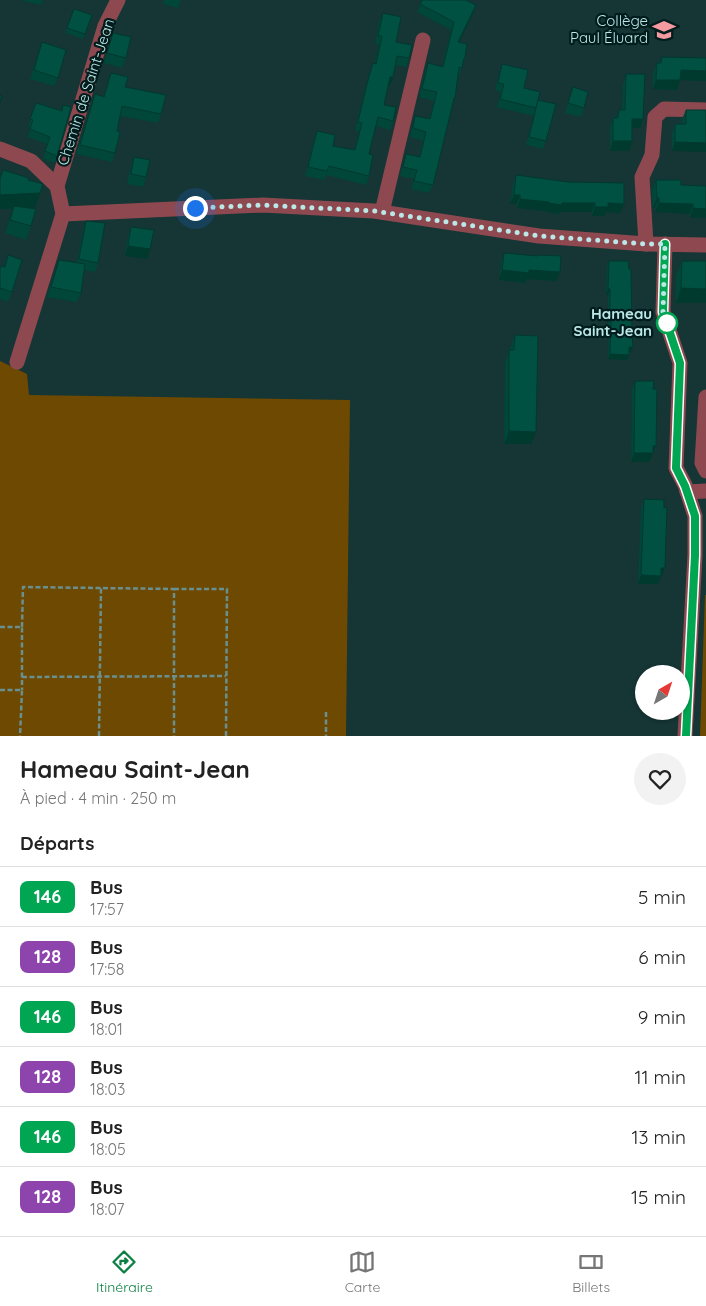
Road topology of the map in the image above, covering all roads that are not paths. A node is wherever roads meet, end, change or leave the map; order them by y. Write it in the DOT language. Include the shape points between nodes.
graph roads {
  1 [pos="118,0"];
  2 [pos="423,40"];
  3 [pos="706,110"];
  4 [pos="0,149"];
  5 [pos="57,186"];
  6 [pos="382,212"];
  7 [pos="63,214"];
  8 [pos="646,244"];
  9 [pos="665,244"];
  10 [pos="706,244"];
  11 [pos="17,362"];
  12 [pos="706,397"];
  13 [pos="706,471"];
  14 [pos="706,491"];
  15 [pos="687,492"];
  16 [pos="686,736"];
  1 -- 5 [label="street, Chemin de Saint-Jean" via="105,26"];
  2 -- 6 [label="street"];
  3 -- 8 [label="street" via="664,109 655,117 652,155 642,177"];
  4 -- 5 [label="street" via="31,161"];
  5 -- 7 [label="street"];
  6 -- 7 [label="street" via="263,205"];
  6 -- 8 [label="street" via="540,236"];
  7 -- 11 [label="street"];
  8 -- 9 [label="street"];
  9 -- 10 [label="street"];
  9 -- 15 [label="street" via="663,312 680,363 676,468"];
  12 -- 13 [label="street" via="702,463"];
  14 -- 15 [label="street"];
  15 -- 16 [label="street" via="695,516 695,555"];
}
